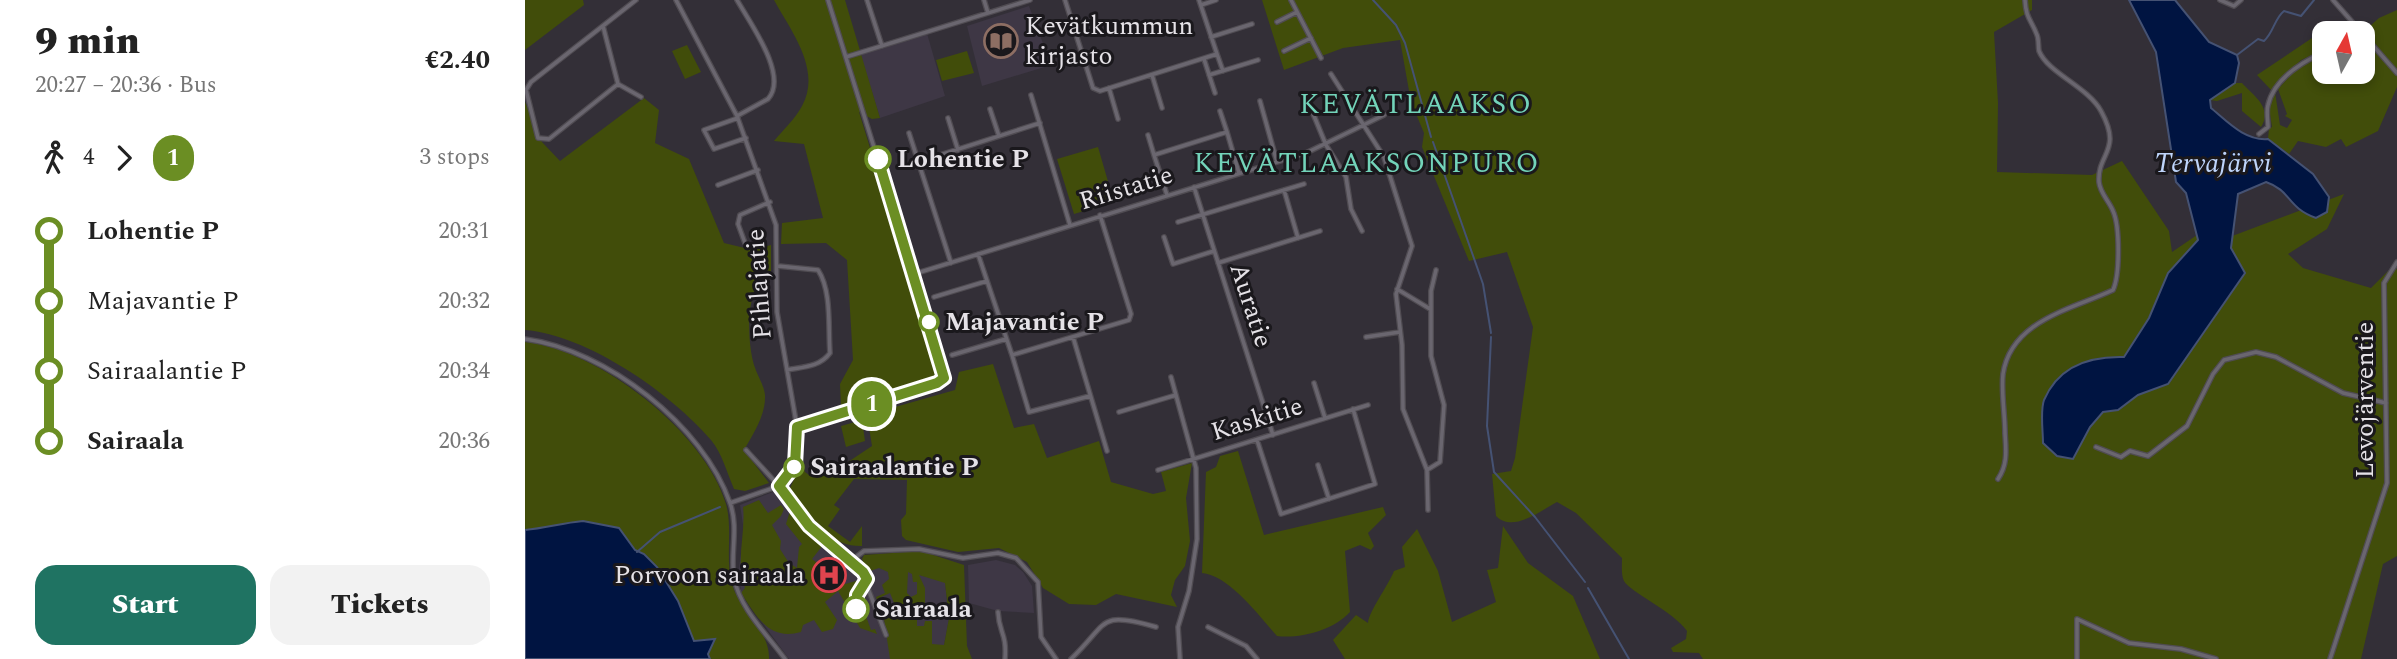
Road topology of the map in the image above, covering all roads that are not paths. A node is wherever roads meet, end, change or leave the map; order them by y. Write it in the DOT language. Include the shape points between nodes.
graph roads {
  1 [pos="636,0"];
  2 [pos="676,0"];
  3 [pos="737,0"];
  4 [pos="828,0"];
  5 [pos="867,0"];
  6 [pos="984,0"];
  7 [pos="1030,0"];
  8 [pos="1065,0"];
  9 [pos="1216,0"];
  10 [pos="2025,0"];
  11 [pos="2220,0"];
  12 [pos="2241,0"];
  13 [pos="2333,0"];
  14 [pos="1292,1"];
  15 [pos="1200,2"];
  16 [pos="1297,12"];
  17 [pos="988,13"];
  18 [pos="2351,21"];
  19 [pos="1277,22"];
  20 [pos="1252,24"];
  21 [pos="603,26"];
  22 [pos="1212,37"];
  23 [pos="1311,37"];
  24 [pos="882,46"];
  25 [pos="2375,48"];
  26 [pos="1284,51"];
  27 [pos="1217,54"];
  28 [pos="846,57"];
  29 [pos="1321,58"];
  30 [pos="2312,58"];
  31 [pos="1204,59"];
  32 [pos="1258,60"];
  33 [pos="1223,71"];
  34 [pos="2397,73"];
  35 [pos="1152,75"];
  36 [pos="1209,75"];
  37 [pos="1331,75"];
  38 [pos="618,84"];
  39 [pos="1109,88"];
  40 [pos="1215,93"];
  41 [pos="1305,94"];
  42 [pos="1031,95"];
  43 [pos="641,97"];
  44 [pos="1260,100"];
  45 [pos="1162,108"];
  46 [pos="990,109"];
  47 [pos="1220,111"];
  48 [pos="1384,115"];
  49 [pos="737,117"];
  50 [pos="949,118"];
  51 [pos="1118,119"];
  52 [pos="1039,123"];
  53 [pos="1363,125"];
  54 [pos="1227,132"];
  55 [pos="909,133"];
  56 [pos="2259,134"];
  57 [pos="1148,135"];
  58 [pos="999,136"];
  59 [pos="746,138"];
  60 [pos="1326,145"];
  61 [pos="958,150"];
  62 [pos="1154,155"];
  63 [pos="918,162"];
  64 [pos="1277,162"];
  65 [pos="758,170"];
  66 [pos="1239,173"];
  67 [pos="1304,184"];
  68 [pos="718,186"];
  69 [pos="1194,187"];
  70 [pos="1284,190"];
  71 [pos="1167,195"];
  72 [pos="770,202"];
  73 [pos="1100,215"];
  74 [pos="1203,215"];
  75 [pos="1178,222"];
  76 [pos="1070,225"];
  77 [pos="1319,231"];
  78 [pos="1362,231"];
  79 [pos="1164,237"];
  80 [pos="1298,238"];
  81 [pos="745,243"];
  82 [pos="1214,251"];
  83 [pos="978,254"];
  84 [pos="2397,262"];
  85 [pos="951,263"];
  86 [pos="1218,263"];
  87 [pos="778,266"];
  88 [pos="1436,270"];
  89 [pos="914,274"];
  90 [pos="987,281"];
  91 [pos="1397,289"];
  92 [pos="934,297"];
  93 [pos="1430,309"];
  94 [pos="1401,332"];
  95 [pos="1073,337"];
  96 [pos="1366,337"];
  97 [pos="525,339"];
  98 [pos="1006,339"];
  99 [pos="951,355"];
  100 [pos="1012,355"];
  101 [pos="787,370"];
  102 [pos="1171,377"];
  103 [pos="1314,383"];
  104 [pos="1176,395"];
  105 [pos="1090,396"];
  106 [pos="2386,403"];
  107 [pos="1368,405"];
  108 [pos="1353,409"];
  109 [pos="1119,412"];
  110 [pos="1325,418"];
  111 [pos="797,427"];
  112 [pos="1273,435"];
  113 [pos="1257,439"];
  114 [pos="2096,447"];
  115 [pos="746,450"];
  116 [pos="1107,451"];
  117 [pos="1195,458"];
  118 [pos="1318,466"];
  119 [pos="1158,470"];
  120 [pos="1427,470"];
  121 [pos="1998,479"];
  122 [pos="779,486"];
  123 [pos="1329,499"];
  124 [pos="730,503"];
  125 [pos="1428,510"];
  126 [pos="852,560"];
  127 [pos="998,612"];
  128 [pos="1156,627"];
  129 [pos="1208,627"];
  130 [pos="887,635"];
  131 [pos="785,659"];
  132 [pos="1005,659"];
  133 [pos="1056,659"];
  134 [pos="1071,659"];
  135 [pos="1181,659"];
  136 [pos="1257,659"];
  137 [pos="2077,659"];
  138 [pos="2216,659"];
  139 [pos="2330,659"];
  1 -- 21 [label="street"];
  2 -- 49 [label="street, Pihlajatie"];
  3 -- 49 [label="street" via="776,79 768,99"];
  4 -- 28 [label="street"];
  5 -- 24 [label="street"];
  6 -- 17 [label="street"];
  7 -- 17 [label="street"];
  8 -- 39 [label="street" via="1093,88"];
  9 -- 15 [label="street"];
  10 -- 121 [label="street" via="2027,21 2036,33 2039,51 2100,109 2109,131 2110,148 2099,173 2100,187 2115,213 2118,269 2113,290 2045,319 2016,341 2003,374 2006,449"];
  11 -- 12 [label="street" via="2234,6"];
  13 -- 18 [label="street"];
  14 -- 16 [label="street"];
  15 -- 22 [label="street"];
  16 -- 19 [label="street"];
  16 -- 23 [label="street"];
  17 -- 24 [label="street"];
  20 -- 22 [label="street"];
  21 -- 38 [label="street"];
  21 -- 38 [label="street" via="526,90 538,138 549,139"];
  22 -- 27 [label="street"];
  23 -- 26 [label="street"];
  23 -- 29 [label="street"];
  24 -- 28 [label="street"];
  25 -- 34 [label="street"];
  27 -- 31 [label="street"];
  27 -- 33 [label="street"];
  28 -- 89 [label="street"];
  30 -- 56 [label="street" via="2273,92 2267,107 2268,127"];
  31 -- 35 [label="street"];
  31 -- 36 [label="street"];
  32 -- 33 [label="street"];
  33 -- 36 [label="street"];
  35 -- 39 [label="street"];
  35 -- 45 [label="street"];
  36 -- 40 [label="street"];
  37 -- 53 [label="street"];
  38 -- 43 [label="street"];
  39 -- 51 [label="street"];
  41 -- 60 [label="street"];
  42 -- 52 [label="street"];
  44 -- 64 [label="street"];
  46 -- 58 [label="street"];
  47 -- 54 [label="street"];
  48 -- 53 [label="street, Riistatie"];
  49 -- 59 [label="street, Pihlajatie"];
  49 -- 59 [label="street" via="704,130 710,145 714,149"];
  50 -- 61 [label="street"];
  52 -- 58 [label="street"];
  52 -- 76 [label="street"];
  53 -- 60 [label="street, Riistatie"];
  53 -- 91 [label="street" via="1384,157 1412,246"];
  54 -- 62 [label="street"];
  54 -- 66 [label="street"];
  55 -- 63 [label="street"];
  57 -- 62 [label="street"];
  58 -- 61 [label="street"];
  59 -- 65 [label="street, Pihlajatie"];
  60 -- 64 [label="street, Riistatie"];
  60 -- 78 [label="street" via="1346,177 1351,209"];
  61 -- 63 [label="street"];
  62 -- 71 [label="street"];
  63 -- 85 [label="street"];
  64 -- 66 [label="street, Riistatie"];
  65 -- 68 [label="street"];
  65 -- 72 [label="street, Pihlajatie"];
  66 -- 69 [label="street, Riistatie"];
  67 -- 70 [label="street"];
  69 -- 71 [label="street, Riistatie"];
  69 -- 74 [label="street, Auratie"];
  70 -- 74 [label="street"];
  70 -- 80 [label="street"];
  71 -- 73 [label="street, Riistatie"];
  72 -- 81 [label="street" via="740,215 738,224"];
  72 -- 87 [label="street, Pihlajatie"];
  73 -- 76 [label="street, Riistatie"];
  73 -- 95 [label="street" via="1131,317"];
  74 -- 75 [label="street"];
  74 -- 82 [label="street, Auratie"];
  76 -- 83 [label="street, Riistatie"];
  77 -- 80 [label="street"];
  79 -- 82 [label="street" via="1173,264"];
  80 -- 86 [label="street"];
  82 -- 86 [label="street, Auratie"];
  83 -- 85 [label="street, Riistatie"];
  83 -- 90 [label="street"];
  84 -- 106 [label="street, Levojärventie" via="2384,283"];
  85 -- 89 [label="street, Riistatie"];
  86 -- 112 [label="street, Auratie"];
  87 -- 101 [label="street, Pihlajatie" via="776,312"];
  87 -- 101 [label="street" via="818,270 824,279 829,353 816,365"];
  88 -- 93 [label="street"];
  89 -- 111 [label="street" via="944,378"];
  90 -- 92 [label="street"];
  90 -- 98 [label="street"];
  91 -- 93 [label="street"];
  91 -- 94 [label="street"];
  93 -- 120 [label="street" via="1431,363 1444,405 1444,433 1440,462"];
  94 -- 96 [label="street"];
  94 -- 120 [label="street" via="1403,408"];
  95 -- 100 [label="street"];
  95 -- 105 [label="street"];
  97 -- 124 [label="street" via="584,357 662,410 696,442"];
  98 -- 99 [label="street"];
  98 -- 100 [label="street"];
  100 -- 105 [label="street" via="1029,412"];
  101 -- 111 [label="street, Pihlajatie"];
  102 -- 104 [label="street"];
  103 -- 110 [label="street"];
  104 -- 109 [label="street"];
  104 -- 117 [label="street"];
  105 -- 116 [label="street"];
  106 -- 114 [label="street" via="2343,393 2276,357 2256,352 2224,360 2187,426 2148,456 2130,451 2121,457"];
  106 -- 139 [label="street, Levojärventie" via="2387,483"];
  107 -- 108 [label="street, Kaskitie"];
  108 -- 110 [label="street, Kaskitie"];
  108 -- 123 [label="street" via="1375,484"];
  110 -- 112 [label="street, Kaskitie"];
  111 -- 122 [label="street, Pihlajatie" via="795,465"];
  112 -- 113 [label="street, Kaskitie"];
  113 -- 117 [label="street, Kaskitie"];
  113 -- 123 [label="street" via="1281,514"];
  115 -- 122 [label="street"];
  117 -- 119 [label="street, Kaskitie"];
  117 -- 135 [label="street" via="1197,539 1178,627"];
  118 -- 123 [label="street"];
  120 -- 125 [label="street"];
  122 -- 124 [label="street"];
  122 -- 126 [label="street" via="809,526"];
  124 -- 131 [label="street" via="737,590"];
  126 -- 130 [label="street" via="866,576"];
  126 -- 133 [label="street" via="864,551 919,549 963,558 998,554 1016,558 1038,582 1041,637"];
  127 -- 132 [label="street" via="1007,638"];
  128 -- 134 [label="street" via="1125,618 1109,622 1096,628"];
  129 -- 136 [label="street" via="1246,646"];
  137 -- 138 [label="street" via="2077,619 2129,643 2181,649"];
}
